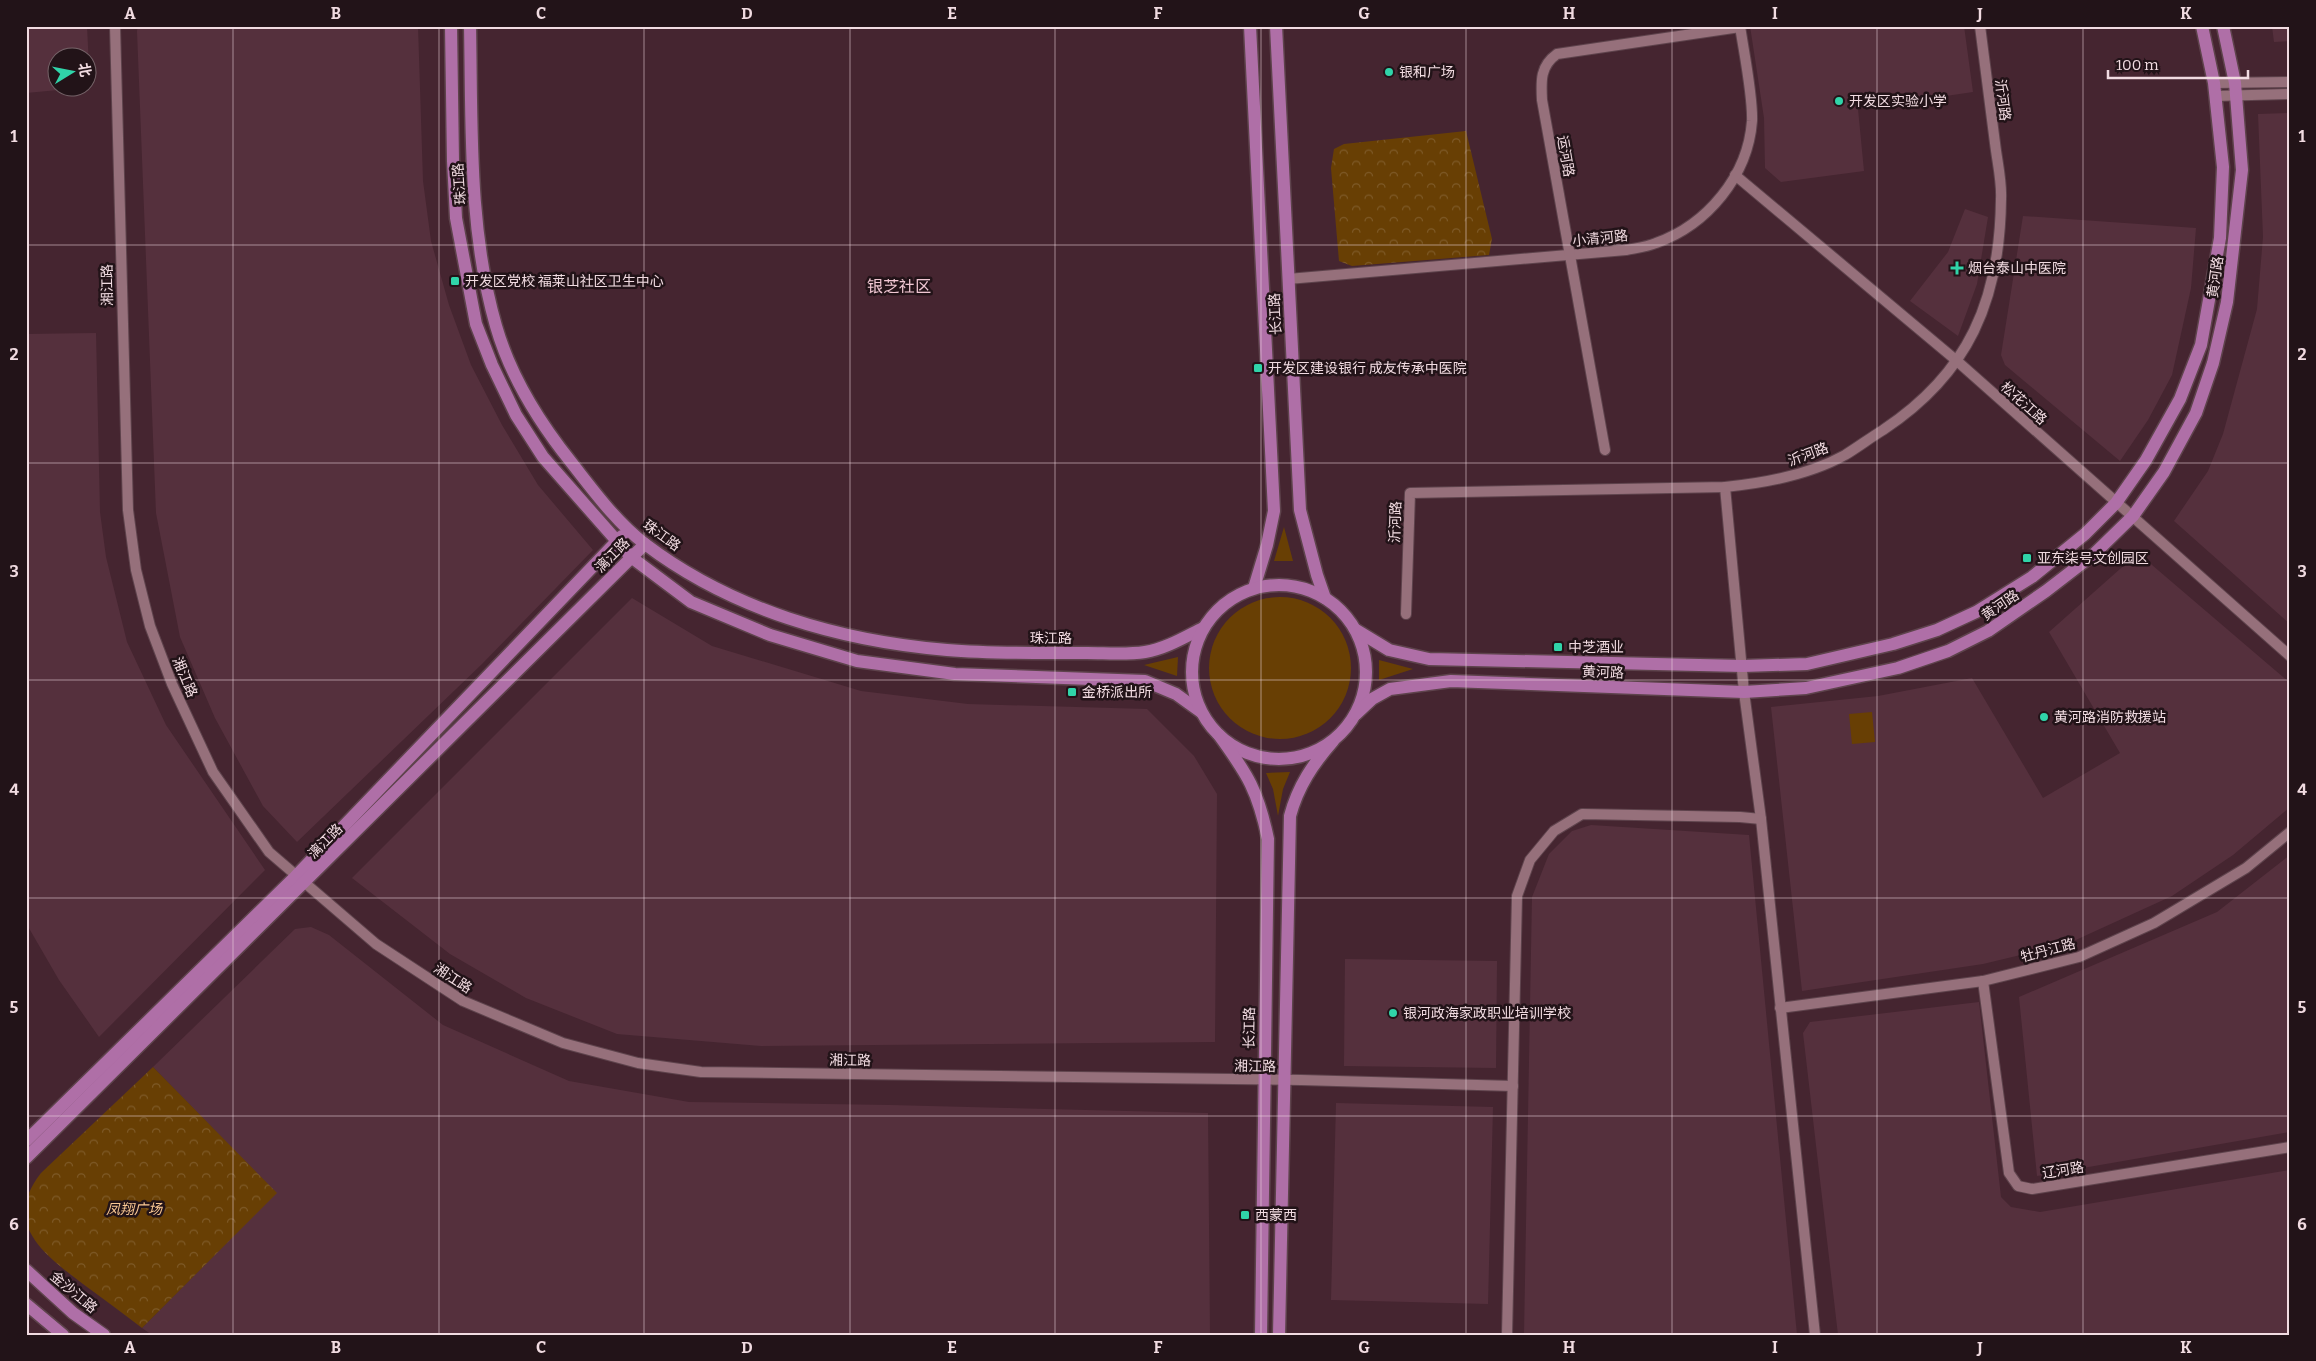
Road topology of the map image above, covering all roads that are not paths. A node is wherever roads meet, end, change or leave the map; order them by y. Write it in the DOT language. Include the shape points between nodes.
graph roads {
  1 [pos="115,26"];
  2 [pos="451,26"];
  3 [pos="470,26"];
  4 [pos="1250,26"];
  5 [pos="1740,26"];
  6 [pos="1980,26"];
  7 [pos="2202,26"];
  8 [pos="2223,26"];
  9 [pos="1277,30"];
  10 [pos="2290,82"];
  11 [pos="2214,83"];
  12 [pos="2235,90"];
  13 [pos="2290,94"];
  14 [pos="2215,96"];
  15 [pos="1735,175"];
  16 [pos="1570,255"];
  17 [pos="1288,278"];
  18 [pos="1957,361"];
  19 [pos="1604,450"];
  20 [pos="1725,487"];
  21 [pos="2116,503"];
  22 [pos="2133,516"];
  23 [pos="629,529"];
  24 [pos="617,542"];
  25 [pos="645,544"];
  26 [pos="631,557"];
  27 [pos="1254,588"];
  28 [pos="1325,598"];
  29 [pos="1406,614"];
  30 [pos="1203,628"];
  31 [pos="1356,630"];
  32 [pos="2290,656"];
  33 [pos="1743,666"];
  34 [pos="1744,692"];
  35 [pos="1202,712"];
  36 [pos="1356,714"];
  37 [pos="1219,735"];
  38 [pos="1333,741"];
  39 [pos="1761,819"];
  40 [pos="2290,832"];
  41 [pos="299,880"];
  42 [pos="1983,981"];
  43 [pos="1780,1008"];
  44 [pos="1263,1079"];
  45 [pos="1283,1080"];
  46 [pos="1513,1086"];
  47 [pos="26,1141"];
  48 [pos="2290,1147"];
  49 [pos="26,1158"];
  50 [pos="26,1270"];
  51 [pos="26,1304"];
  52 [pos="63,1335"];
  53 [pos="104,1335"];
  54 [pos="1261,1335"];
  55 [pos="1279,1335"];
  56 [pos="1508,1335"];
  57 [pos="1815,1335"];
  1 -- 41 [label="street, 湘江路" via="125,433 128,510 136,570 150,626 172,684 213,772 269,852"];
  2 -- 24 [label="main road" via="452,161 456,218 476,324 516,415 543,458"];
  3 -- 23 [label="main road, 珠江路" via="477,228 497,329 528,400 552,438 594,492"];
  4 -- 27 [label="main road, 长江路" via="1274,512"];
  5 -- 15 [label="street, 小清河路" via="1752,118 1750,144"];
  5 -- 16 [label="street, 运河路" via="1572,50 1557,54 1548,61 1541,77 1542,100"];
  6 -- 18 [label="street, 沂河路" via="2002,198 1998,256 1986,305 1972,340"];
  7 -- 11 [label="main road, 黄河路"];
  8 -- 12 [label="main road, 黄河路"];
  9 -- 17 [label="main road, 长江路"];
  10 -- 12 [label="street"];
  11 -- 12 [label="street"];
  11 -- 14 [label="main road, 黄河路"];
  12 -- 13 [label="street"];
  12 -- 14 [label="street"];
  12 -- 22 [label="main road, 黄河路" via="2242,170 2227,302 2213,363 2196,414 2164,472"];
  14 -- 21 [label="main road, 黄河路" via="2223,167 2220,238 2201,345 2180,399 2146,460"];
  15 -- 16 [label="street, 小清河路" via="1707,213 1682,231 1655,244"];
  15 -- 18 [label="street, 松花江路"];
  16 -- 17 [label="street, 小清河路"];
  16 -- 19 [label="street, 运河路"];
  17 -- 28 [label="main road, 长江路" via="1300,510"];
  18 -- 20 [label="street, 沂河路" via="1930,395 1844,455 1805,472 1757,484"];
  18 -- 21 [label="street, 松花江路"];
  20 -- 29 [label="street, 沂河路" via="1410,493"];
  20 -- 33 [label="street"];
  21 -- 22 [label="street, 松花江路"];
  21 -- 33 [label="main road, 黄河路" via="2085,534 2032,577 1976,612 1937,630 1807,664"];
  22 -- 32 [label="street, 松花江路"];
  22 -- 34 [label="main road, 黄河路" via="2094,554 2046,591 1988,631 1948,651 1898,668 1806,688"];
  23 -- 24 [label="main road, 漓江路"];
  23 -- 25 [label="main road, 珠江路"];
  24 -- 26 [label="main road"];
  24 -- 41 [label="main road, 漓江路"];
  25 -- 26 [label="main road, 漓江路"];
  25 -- 30 [label="main road, 珠江路" via="708,585 780,616 863,640 904,646 1029,653 1144,652 1172,644"];
  26 -- 35 [label="main road" via="692,602 770,635 857,661 954,674 1145,681 1176,694"];
  26 -- 41 [label="main road, 漓江路"];
  27 -- 28 [label="main road" via="1297,586"];
  27 -- 30 [label="main road" via="1226,602"];
  28 -- 31 [label="main road" via="1348,618"];
  30 -- 35 [label="main road" via="1192,670 1195,694"];
  31 -- 33 [label="main road, 黄河路" via="1389,650 1429,659"];
  31 -- 36 [label="main road" via="1363,646 1367,670 1365,689"];
  33 -- 34 [label="street"];
  34 -- 36 [label="main road, 黄河路" via="1451,681 1390,689 1372,699"];
  34 -- 39 [label="street"];
  35 -- 37 [label="main road"];
  36 -- 38 [label="main road"];
  37 -- 38 [label="main road" via="1253,756 1283,760 1317,751"];
  37 -- 44 [label="main road, 长江路" via="1250,779 1268,839"];
  38 -- 45 [label="main road" via="1312,765 1295,796 1290,816"];
  39 -- 43 [label="street"];
  39 -- 46 [label="street" via="1582,814 1554,831 1530,860 1517,896"];
  40 -- 42 [label="street, 牡丹江路" via="2246,868 2154,924 2079,957"];
  41 -- 44 [label="street, 湘江路" via="376,944 462,1002 563,1043 638,1063 702,1072"];
  41 -- 47 [label="main road, 漓江路"];
  41 -- 49 [label="main road, 漓江路"];
  42 -- 43 [label="street, 牡丹江路"];
  42 -- 48 [label="street, 辽河路" via="2009,1173 2018,1186 2032,1189"];
  43 -- 57 [label="street"];
  44 -- 45 [label="street, 湘江路"];
  44 -- 54 [label="main road, 长江路"];
  45 -- 46 [label="street, 湘江路"];
  45 -- 55 [label="main road"];
  46 -- 56 [label="street"];
  50 -- 53 [label="main road, 金沙江路" via="73,1313"];
  51 -- 52 [label="main road"];
}
